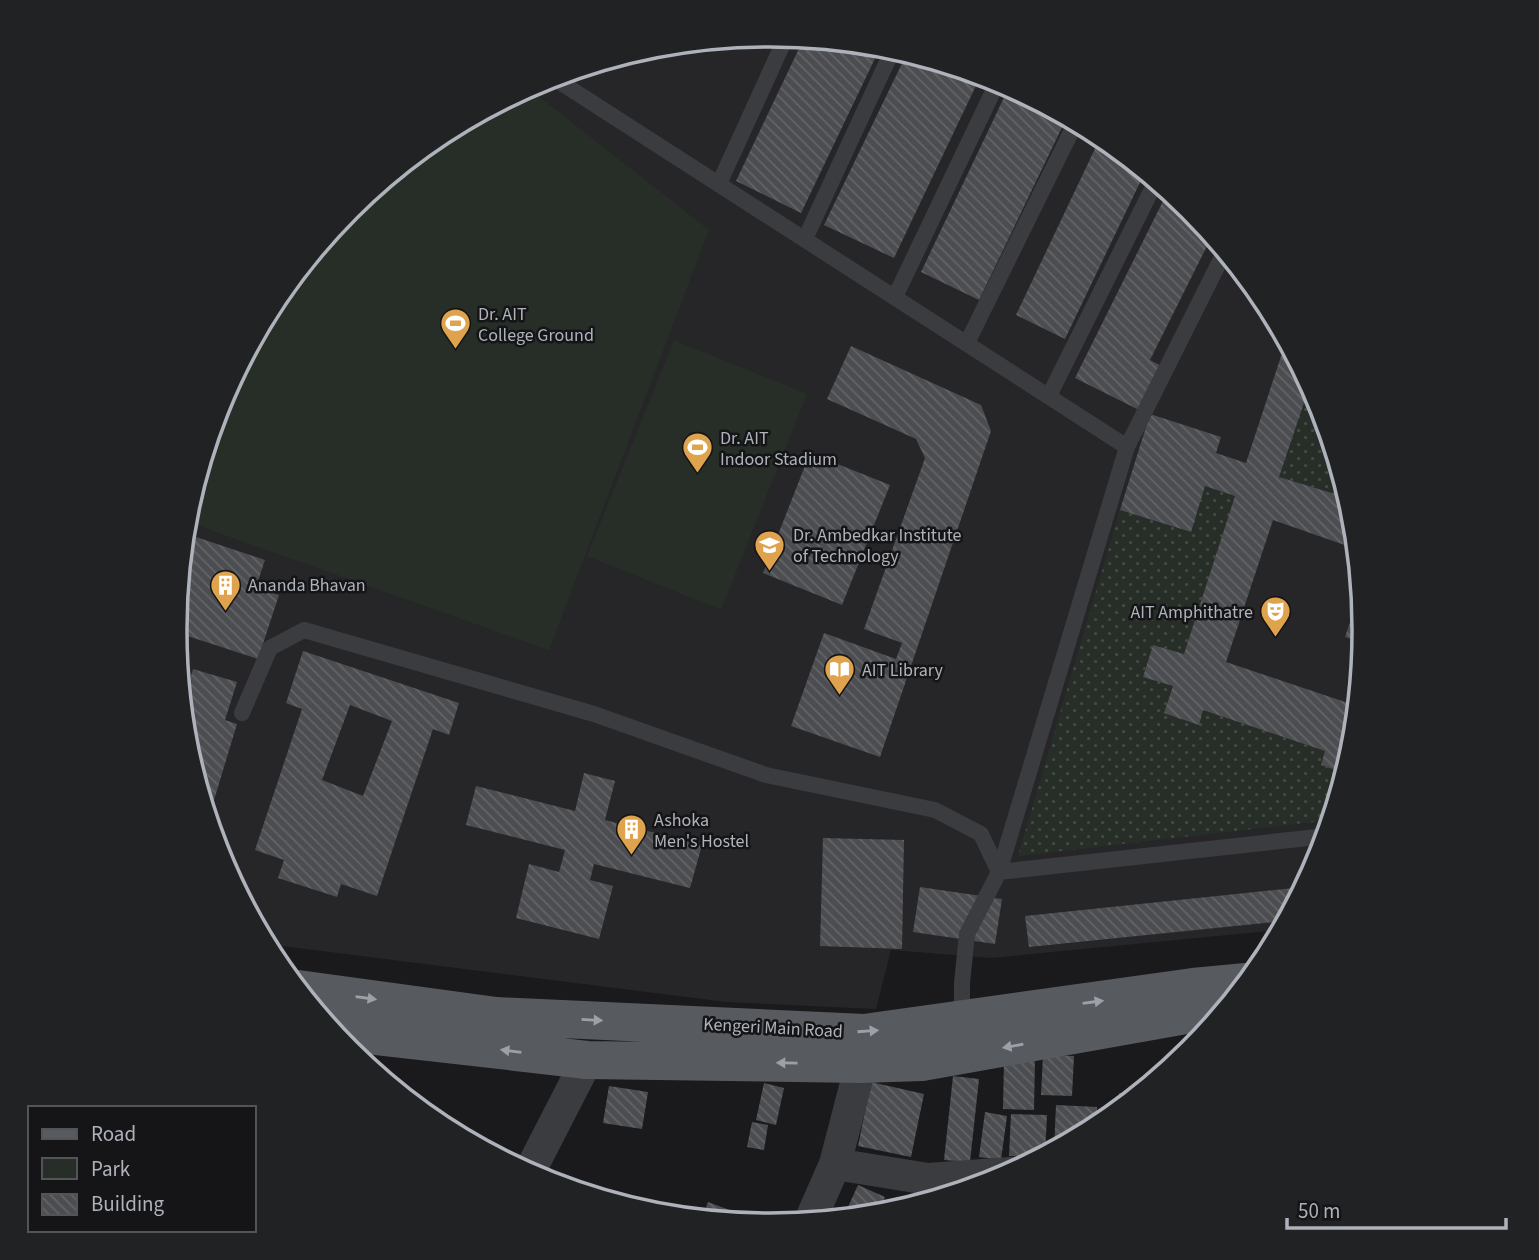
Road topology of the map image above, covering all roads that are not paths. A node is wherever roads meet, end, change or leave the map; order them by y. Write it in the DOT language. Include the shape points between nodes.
graph roads {
  1 [pos="781,47"];
  2 [pos="889,59"];
  3 [pos="564,85"];
  4 [pos="992,92"];
  5 [pos="1071,131"];
  6 [pos="719,184"];
  7 [pos="1152,190"];
  8 [pos="805,239"];
  9 [pos="1220,260"];
  10 [pos="895,298"];
  11 [pos="967,343"];
  12 [pos="1049,396"];
  13 [pos="1128,447"];
  14 [pos="242,713"];
  15 [pos="1314,837"];
  16 [pos="999,872"];
  17 [pos="1233,983"];
  18 [pos="312,991"];
  19 [pos="1211,1011"];
  20 [pos="961,1020"];
  21 [pos="349,1033"];
  22 [pos="922,1044"];
  23 [pos="587,1060"];
  24 [pos="861,1064"];
  25 [pos="534,1163"];
  26 [pos="835,1164"];
  27 [pos="973,1176"];
  28 [pos="814,1211"];
  1 -- 6 [label="lane"];
  2 -- 8 [label="lane"];
  3 -- 6 [label="lane"];
  4 -- 10 [label="lane"];
  5 -- 11 [label="lane"];
  6 -- 8 [label="lane"];
  7 -- 12 [label="lane"];
  8 -- 10 [label="lane"];
  9 -- 13 [label="lane"];
  10 -- 11 [label="lane"];
  11 -- 12 [label="lane"];
  12 -- 13 [label="lane"];
  13 -- 16 [label="lane"];
  14 -- 16 [label="lane" via="270,648 304,630 594,714 766,775 934,810 981,834"];
  15 -- 16 [label="lane"];
  16 -- 20 [label="lane" via="967,934"];
  20 -- 17 [label="main road, Kengeri Main Road, one-way"];
  18 -- 22 [label="main road, Kengeri Main Road, one-way" via="496,1016 864,1032"];
  19 -- 22 [label="main road, Kengeri Main Road, one-way"];
  20 -- 22 [label="main road, Kengeri Main Road"];
  23 -- 21 [label="main road, Kengeri Main Road, one-way"];
  22 -- 24 [label="main road, Kengeri Main Road"];
  24 -- 23 [label="main road, Kengeri Main Road, one-way"];
  23 -- 25 [label="street"];
  24 -- 26 [label="street"];
  26 -- 27 [label="street" via="928,1179"];
  26 -- 28 [label="street"];
}
